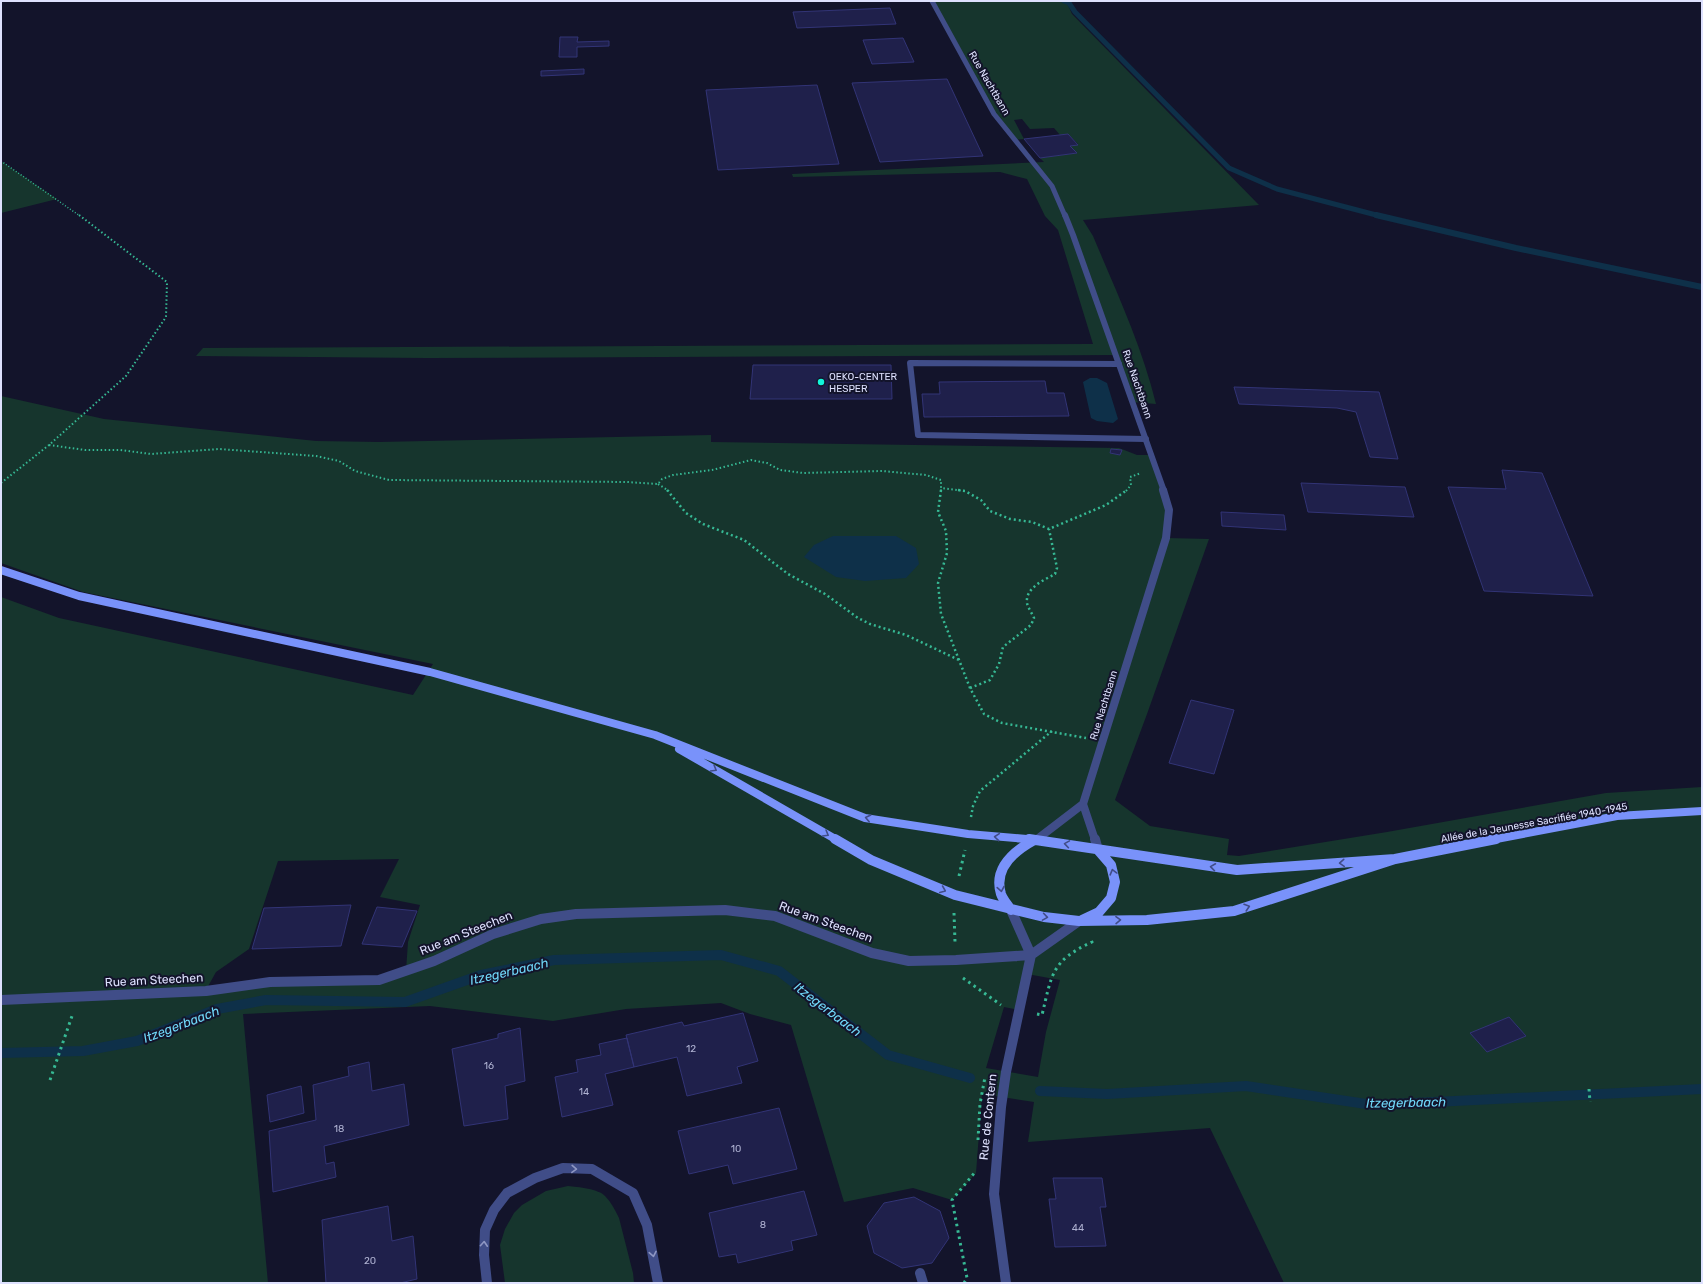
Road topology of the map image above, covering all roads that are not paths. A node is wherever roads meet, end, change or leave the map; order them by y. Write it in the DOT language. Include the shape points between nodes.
graph roads {
  1 [pos="932,1"];
  2 [pos="1119,364"];
  3 [pos="1146,439"];
  4 [pos="1,570"];
  5 [pos="655,735"];
  6 [pos="1083,804"];
  7 [pos="1702,811"];
  8 [pos="1036,840"];
  9 [pos="1098,850"];
  10 [pos="1395,859"];
  11 [pos="1011,910"];
  12 [pos="1079,921"];
  13 [pos="1031,955"];
  14 [pos="1,1000"];
  15 [pos="486,1283"];
  16 [pos="658,1283"];
  17 [pos="1006,1283"];
  1 -- 2 [label="street, Rue Nachtbann" via="994,114 1052,186 1073,235"];
  2 -- 3 [label="street, Rue Nachtbann"];
  2 -- 3 [label="street" via="910,363 918,435"];
  3 -- 6 [label="street, Rue Nachtbann" via="1169,510 1166,538"];
  4 -- 5 [label="main road" via="79,596 430,672"];
  8 -- 5 [label="main road, one-way" via="968,834 865,818"];
  5 -- 11 [label="main road, one-way" via="871,860 955,895"];
  6 -- 8 [label="street"];
  6 -- 9 [label="street"];
  7 -- 10 [label="main road, Allée de la Jeunesse Sacrifiée 1940-1945" via="1617,816"];
  9 -- 8 [label="main road, one-way"];
  8 -- 11 [label="main road, one-way" via="1018,848 1005,861 999,877 1001,894"];
  10 -- 9 [label="main road, one-way" via="1237,870"];
  12 -- 9 [label="main road, one-way" via="1099,912 1111,898 1115,882 1111,865"];
  12 -- 10 [label="main road, one-way" via="1147,920 1234,911"];
  11 -- 12 [label="main road, one-way"];
  11 -- 13 [label="street"];
  12 -- 13 [label="street"];
  13 -- 14 [label="street, Rue am Steechen" via="909,961 872,953 775,916 725,910 576,914 541,919 493,934 434,962 379,980 270,982 206,991"];
  13 -- 17 [label="street, Rue de Contern" via="1006,1072 994,1194"];
  15 -- 16 [label="street, one-way" via="485,1230 494,1210 507,1193 534,1178 563,1168 592,1169 633,1193 647,1225"];
}
